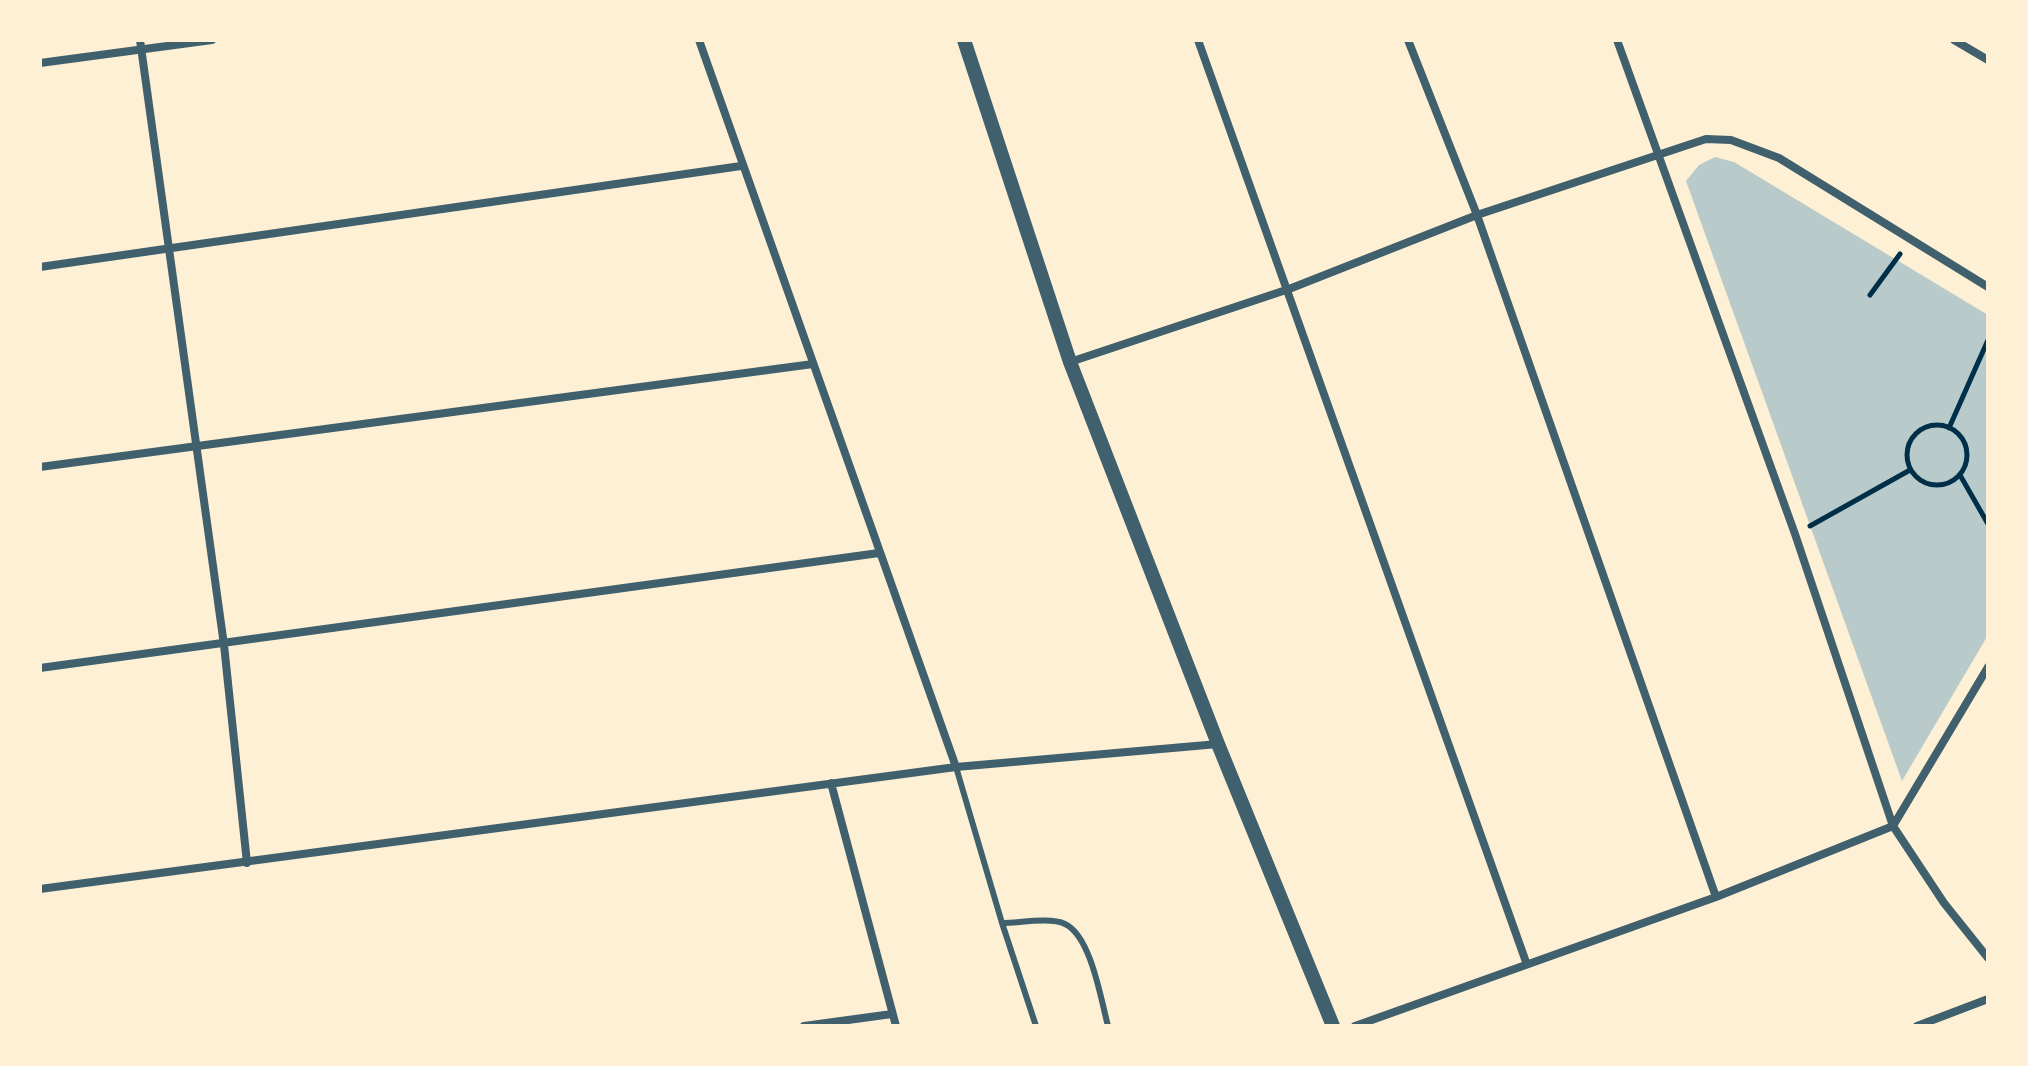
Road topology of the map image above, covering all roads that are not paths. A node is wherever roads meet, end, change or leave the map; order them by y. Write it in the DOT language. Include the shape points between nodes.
graph roads {
  1 [pos="212,40"];
  2 [pos="699,40"];
  3 [pos="964,40"];
  4 [pos="1198,40"];
  5 [pos="1408,40"];
  6 [pos="1617,40"];
  7 [pos="1954,40"];
  8 [pos="141,45"];
  9 [pos="1988,60"];
  10 [pos="40,63"];
  11 [pos="1659,153"];
  12 [pos="741,166"];
  13 [pos="1477,215"];
  14 [pos="167,251"];
  15 [pos="40,267"];
  16 [pos="1988,287"];
  17 [pos="1289,289"];
  18 [pos="1070,362"];
  19 [pos="813,364"];
  20 [pos="196,445"];
  21 [pos="40,467"];
  22 [pos="879,553"];
  23 [pos="224,645"];
  24 [pos="1988,667"];
  25 [pos="40,668"];
  26 [pos="1218,744"];
  27 [pos="956,767"];
  28 [pos="831,783"];
  29 [pos="1893,826"];
  30 [pos="247,863"];
  31 [pos="40,889"];
  32 [pos="1716,897"];
  33 [pos="1002,923"];
  34 [pos="1988,958"];
  35 [pos="1526,962"];
  36 [pos="1988,999"];
  37 [pos="892,1014"];
  38 [pos="804,1026"];
  39 [pos="896,1026"];
  40 [pos="1036,1026"];
  41 [pos="1108,1026"];
  42 [pos="1333,1026"];
  43 [pos="1355,1026"];
  44 [pos="1917,1026"];
  1 -- 8 [label="street"];
  2 -- 12 [label="street"];
  3 -- 18 [label="street"];
  4 -- 17 [label="street"];
  5 -- 13 [label="street"];
  6 -- 11 [label="street"];
  7 -- 9 [label="street"];
  8 -- 10 [label="street"];
  8 -- 14 [label="street"];
  11 -- 13 [label="street"];
  11 -- 16 [label="street" via="1706,139 1755,147"];
  11 -- 29 [label="street"];
  12 -- 14 [label="street"];
  12 -- 19 [label="street"];
  13 -- 17 [label="street"];
  13 -- 32 [label="street"];
  14 -- 15 [label="street"];
  14 -- 20 [label="street"];
  17 -- 18 [label="street"];
  17 -- 35 [label="street"];
  18 -- 26 [label="street"];
  19 -- 20 [label="street"];
  19 -- 22 [label="street"];
  20 -- 21 [label="street"];
  20 -- 23 [label="street"];
  22 -- 23 [label="street"];
  22 -- 27 [label="street"];
  23 -- 25 [label="street"];
  23 -- 30 [label="street"];
  24 -- 29 [label="street"];
  26 -- 27 [label="street"];
  26 -- 42 [label="street"];
  27 -- 28 [label="street"];
  27 -- 33 [label="lane"];
  28 -- 30 [label="street"];
  28 -- 37 [label="street"];
  29 -- 32 [label="street"];
  29 -- 34 [label="street"];
  30 -- 31 [label="street"];
  32 -- 35 [label="street"];
  33 -- 40 [label="lane"];
  33 -- 41 [label="lane" via="1064,923 1078,935"];
  35 -- 43 [label="street"];
  36 -- 44 [label="street"];
  37 -- 38 [label="street"];
  37 -- 39 [label="street"];
}
